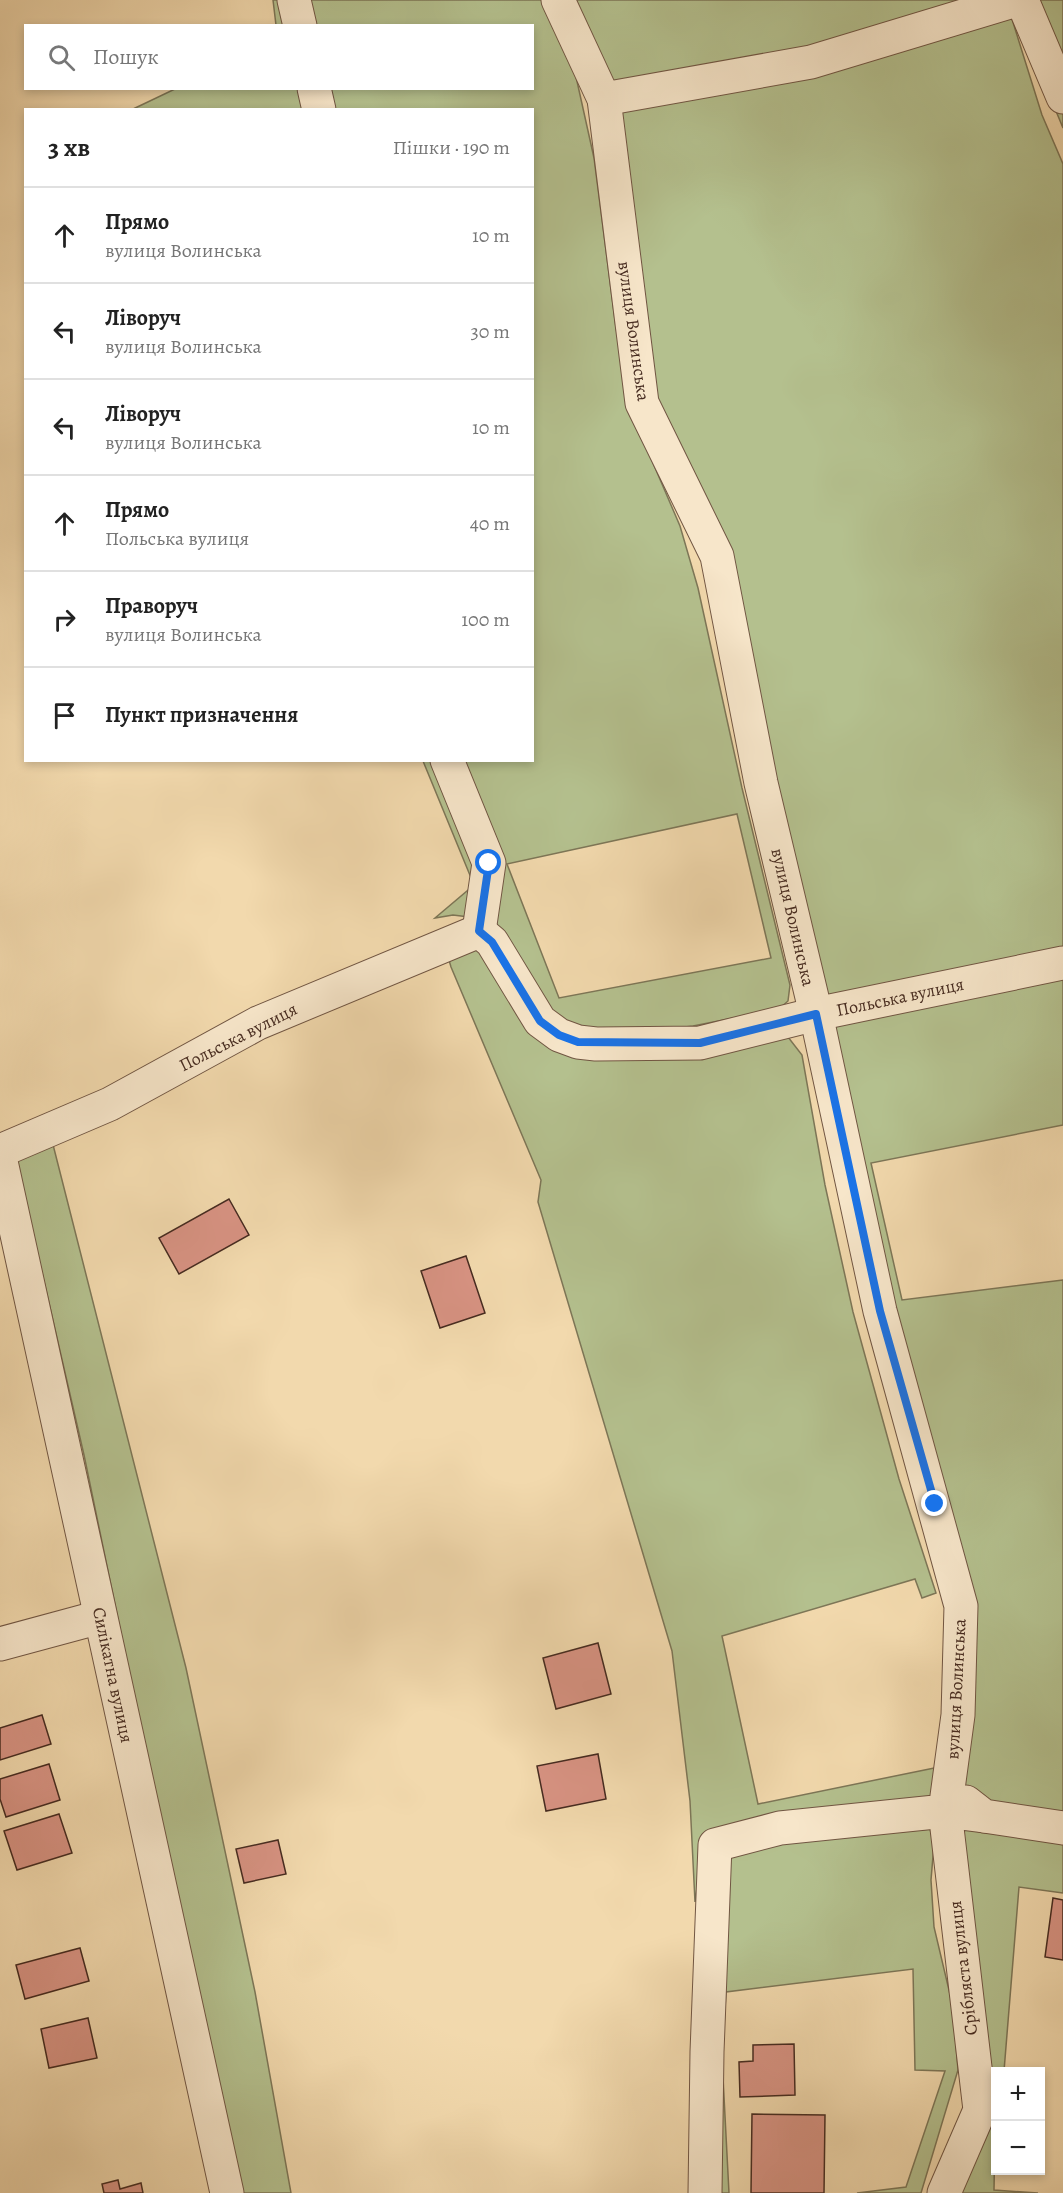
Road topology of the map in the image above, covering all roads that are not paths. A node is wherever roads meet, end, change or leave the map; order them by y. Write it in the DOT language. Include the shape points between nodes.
graph roads {
  1 [pos="294,0"];
  2 [pos="558,0"];
  3 [pos="1016,0"];
  4 [pos="1022,0"];
  5 [pos="300,24"];
  6 [pos="314,90"];
  7 [pos="1063,97"];
  8 [pos="603,99"];
  9 [pos="319,108"];
  10 [pos="448,762"];
  11 [pos="479,931"];
  12 [pos="1063,963"];
  13 [pos="816,1014"];
  14 [pos="0,1151"];
  15 [pos="0,1157"];
  16 [pos="6,1215"];
  17 [pos="100,1617"];
  18 [pos="0,1644"];
  19 [pos="951,1772"];
  20 [pos="945,1810"];
  21 [pos="984,1816"];
  22 [pos="1063,1828"];
  23 [pos="227,2193"];
  24 [pos="705,2193"];
  25 [pos="944,2193"];
  1 -- 5 [label="street"];
  2 -- 8 [label="street, вулиця Волинська"];
  3 -- 8 [label="street" via="811,62"];
  4 -- 7 [label="street"];
  6 -- 9 [label="street"];
  8 -- 13 [label="street, вулиця Волинська" via="642,403 717,556 761,783"];
  10 -- 11 [label="street" via="489,863"];
  11 -- 13 [label="street, Польська вулиця" via="492,942 540,1021 559,1035 578,1042 700,1043"];
  11 -- 14 [label="street, Польська вулиця" via="258,1023 110,1104"];
  12 -- 13 [label="street, Польська вулиця"];
  13 -- 19 [label="street, вулиця Волинська" via="880,1311 961,1606 958,1715"];
  15 -- 16 [label="street, Силікатна вулиця"];
  16 -- 17 [label="street, Силікатна вулиця"];
  17 -- 18 [label="street"];
  17 -- 23 [label="street, Силікатна вулиця"];
  19 -- 20 [label="street, вулиця Волинська"];
  19 -- 21 [label="street" via="959,1794"];
  20 -- 21 [label="street"];
  20 -- 24 [label="street" via="780,1828 715,1845"];
  20 -- 25 [label="street, Срібляста вулиця" via="980,2110"];
  21 -- 22 [label="street"];
}
